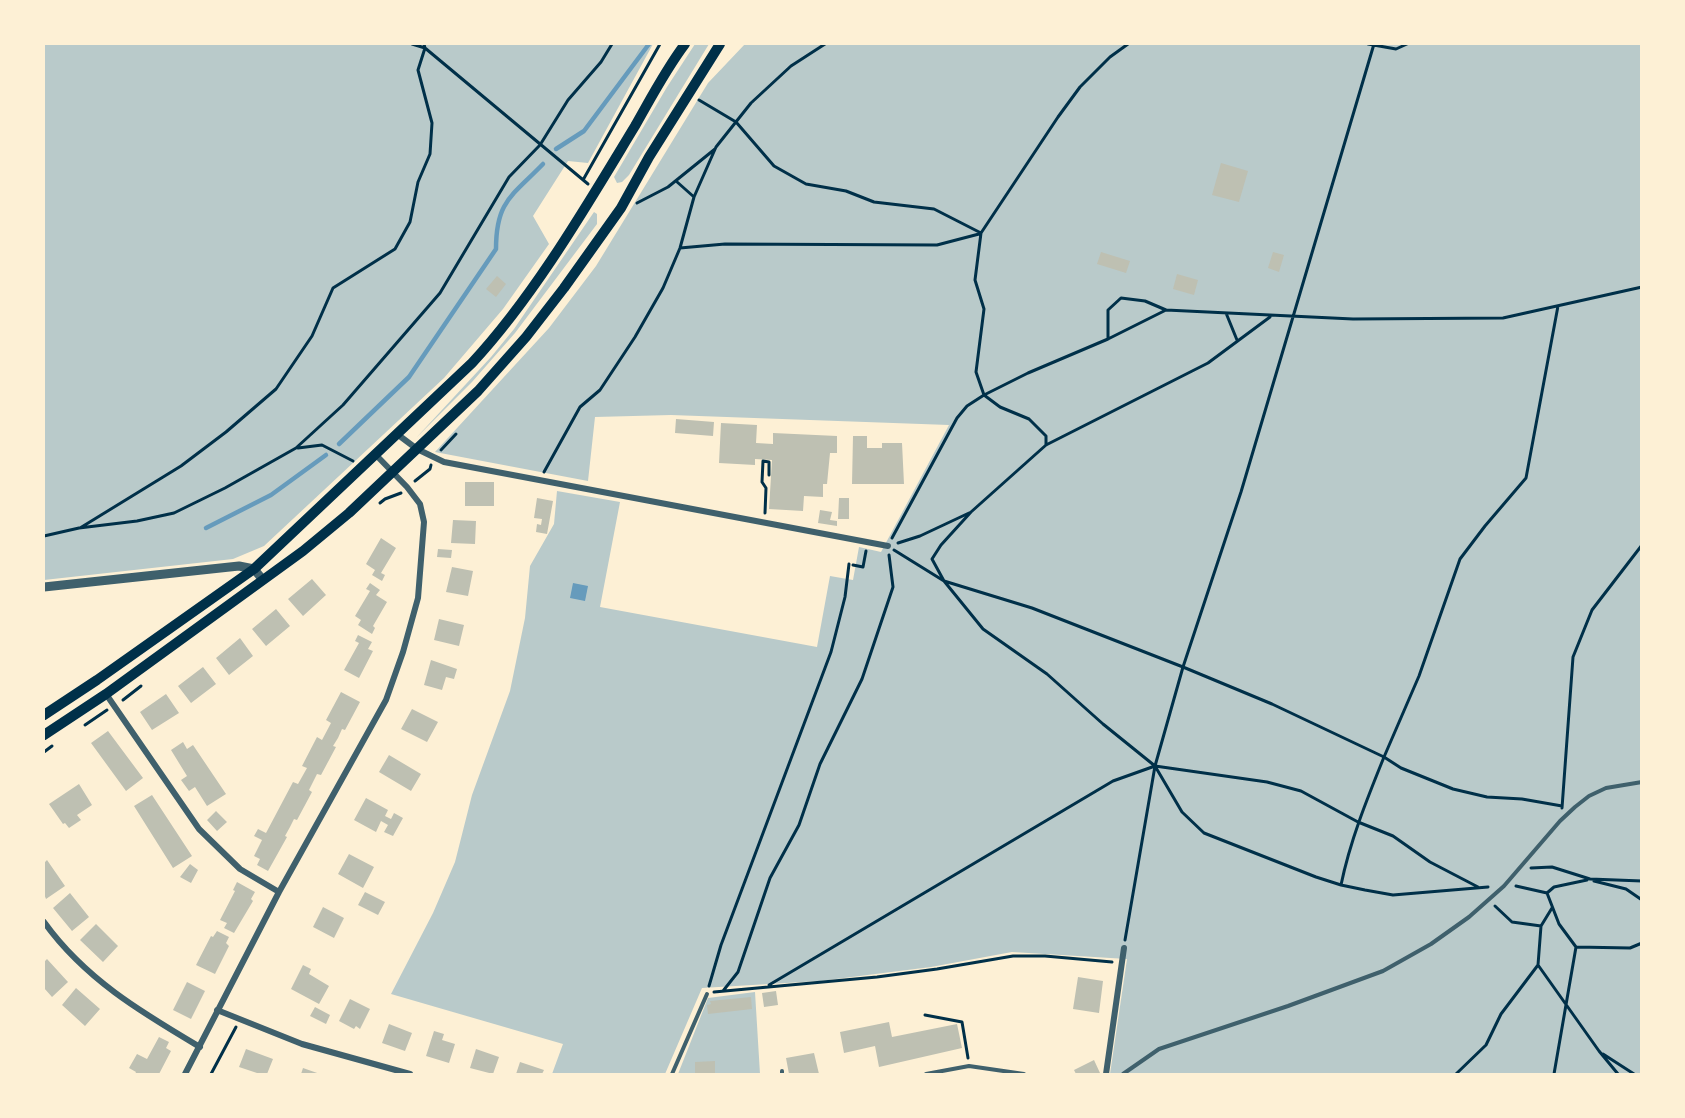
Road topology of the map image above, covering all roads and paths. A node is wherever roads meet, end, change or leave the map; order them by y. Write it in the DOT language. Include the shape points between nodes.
graph roads {
  1 [pos="412,44"];
  2 [pos="424,44"];
  3 [pos="612,44"];
  4 [pos="660,44"];
  5 [pos="685,44"];
  6 [pos="720,44"];
  7 [pos="825,44"];
  8 [pos="1128,44"];
  9 [pos="1368,44"];
  10 [pos="1407,44"];
  11 [pos="1373,45"];
  12 [pos="425,48"];
  13 [pos="688,93"];
  14 [pos="736,122"];
  15 [pos="540,145"];
  16 [pos="716,147"];
  17 [pos="582,180"];
  18 [pos="676,181"];
  19 [pos="596,190"];
  20 [pos="694,198"];
  21 [pos="646,200"];
  22 [pos="981,233"];
  23 [pos="680,248"];
  24 [pos="1641,287"];
  25 [pos="1558,306"];
  26 [pos="1166,310"];
  27 [pos="1226,313"];
  28 [pos="1292,315"];
  29 [pos="1272,316"];
  30 [pos="1108,339"];
  31 [pos="1238,340"];
  32 [pos="984,395"];
  33 [pos="397,434"];
  34 [pos="456,434"];
  35 [pos="1046,445"];
  36 [pos="296,448"];
  37 [pos="417,449"];
  38 [pos="375,454"];
  39 [pos="433,458"];
  40 [pos="356,463"];
  41 [pos="392,472"];
  42 [pos="762,475"];
  43 [pos="540,478"];
  44 [pos="971,512"];
  45 [pos="765,514"];
  46 [pos="79,528"];
  47 [pos="44,536"];
  48 [pos="868,542"];
  49 [pos="1641,545"];
  50 [pos="888,546"];
  51 [pos="254,569"];
  52 [pos="263,580"];
  53 [pos="944,581"];
  54 [pos="44,587"];
  55 [pos="1183,667"];
  56 [pos="106,694"];
  57 [pos="44,715"];
  58 [pos="44,735"];
  59 [pos="1384,757"];
  60 [pos="1155,766"];
  61 [pos="1641,782"];
  62 [pos="1562,806"];
  63 [pos="1560,821"];
  64 [pos="1358,822"];
  65 [pos="1530,869"];
  66 [pos="1590,879"];
  67 [pos="1641,881"];
  68 [pos="1341,885"];
  69 [pos="1504,886"];
  70 [pos="1479,888"];
  71 [pos="279,892"];
  72 [pos="1547,893"];
  73 [pos="1488,900"];
  74 [pos="1641,900"];
  75 [pos="1552,908"];
  76 [pos="44,922"];
  77 [pos="1541,926"];
  78 [pos="1641,943"];
  79 [pos="1576,947"];
  80 [pos="1124,948"];
  81 [pos="1538,965"];
  82 [pos="1122,968"];
  83 [pos="767,986"];
  84 [pos="723,991"];
  85 [pos="707,994"];
  86 [pos="1566,1004"];
  87 [pos="217,1010"];
  88 [pos="925,1015"];
  89 [pos="240,1020"];
  90 [pos="200,1047"];
  91 [pos="1599,1051"];
  92 [pos="969,1066"];
  93 [pos="185,1074"];
  94 [pos="211,1074"];
  95 [pos="410,1074"];
  96 [pos="672,1074"];
  97 [pos="927,1074"];
  98 [pos="1024,1074"];
  99 [pos="1106,1074"];
  100 [pos="1123,1074"];
  101 [pos="1456,1074"];
  102 [pos="1554,1074"];
  103 [pos="1618,1074"];
  104 [pos="1634,1074"];
  1 -- 12 [label="path"];
  2 -- 12 [label="path"];
  3 -- 15 [label="path" via="568,100"];
  4 -- 17 [label="path"];
  5 -- 19 [label="main road"];
  6 -- 13 [label="main road"];
  7 -- 14 [label="path" via="790,66"];
  8 -- 22 [label="path" via="1080,87"];
  9 -- 11 [label="path"];
  10 -- 11 [label="path" via="1396,50"];
  11 -- 28 [label="path"];
  12 -- 15 [label="path"];
  12 -- 46 [label="path" via="418,70 432,123 430,154 418,182 410,222 395,249 333,288 312,336 276,389 181,466"];
  13 -- 14 [label="path"];
  13 -- 37 [label="main road" via="621,208 564,288 478,391"];
  14 -- 16 [label="path"];
  14 -- 22 [label="path" via="774,166 806,184 846,191 873,202 934,209"];
  15 -- 17 [label="path"];
  15 -- 36 [label="path" via="509,177 440,293 343,405"];
  16 -- 18 [label="path"];
  16 -- 20 [label="path"];
  17 -- 19 [label="path"];
  18 -- 20 [label="path"];
  18 -- 21 [label="path"];
  19 -- 33 [label="main road" via="492,341"];
  20 -- 23 [label="path"];
  22 -- 23 [label="path" via="937,246 725,244"];
  22 -- 32 [label="path" via="975,280 984,309 976,372"];
  23 -- 43 [label="path" via="635,337 600,390 580,407"];
  24 -- 25 [label="path"];
  25 -- 28 [label="path" via="1503,318 1353,319"];
  25 -- 59 [label="path" via="1526,478 1460,559 1419,676"];
  26 -- 27 [label="path"];
  26 -- 30 [label="path"];
  26 -- 30 [label="path" via="1121,298 1108,310"];
  27 -- 29 [label="path"];
  27 -- 31 [label="path"];
  28 -- 29 [label="path"];
  28 -- 55 [label="path" via="1241,492"];
  29 -- 31 [label="path"];
  30 -- 32 [label="path"];
  31 -- 35 [label="path" via="1208,363"];
  32 -- 35 [label="path" via="1000,407 1029,419 1046,436"];
  32 -- 50 [label="path" via="957,418"];
  33 -- 37 [label="street"];
  33 -- 38 [label="main road"];
  34 -- 39 [label="path"];
  35 -- 44 [label="path"];
  36 -- 40 [label="path" via="322,445"];
  36 -- 46 [label="path" via="174,513"];
  37 -- 39 [label="street"];
  37 -- 41 [label="main road"];
  38 -- 41 [label="street"];
  38 -- 51 [label="main road"];
  39 -- 43 [label="street"];
  41 -- 52 [label="main road" via="350,513"];
  41 -- 71 [label="street" via="420,504 424,531 418,598 386,700"];
  42 -- 42 [label="path" via="763,461 770,462 770,475"];
  42 -- 45 [label="path"];
  43 -- 48 [label="street"];
  44 -- 50 [label="path"];
  44 -- 53 [label="path" via="932,559"];
  46 -- 47 [label="path"];
  48 -- 50 [label="street"];
  48 -- 85 [label="path" via="863,567 851,564 831,652 721,945"];
  49 -- 62 [label="path" via="1592,610 1573,657"];
  50 -- 53 [label="path"];
  50 -- 84 [label="path" via="893,587 862,679 820,764 799,825 770,878 738,972"];
  51 -- 52 [label="street"];
  51 -- 54 [label="street" via="239,566"];
  51 -- 57 [label="main road"];
  52 -- 56 [label="main road"];
  53 -- 55 [label="path" via="1032,608"];
  53 -- 60 [label="path" via="983,629 1047,674"];
  55 -- 59 [label="path"];
  55 -- 60 [label="path"];
  56 -- 58 [label="main road"];
  56 -- 71 [label="street" via="199,829 240,869"];
  59 -- 62 [label="path" via="1453,789"];
  59 -- 64 [label="path"];
  60 -- 64 [label="path" via="1267,782 1301,791"];
  60 -- 68 [label="path" via="1182,812 1204,833"];
  60 -- 80 [label="path"];
  60 -- 83 [label="path" via="1113,782"];
  61 -- 63 [label="lane" via="1606,788 1589,796"];
  62 -- 63 [label="path"];
  63 -- 69 [label="lane"];
  64 -- 68 [label="path"];
  64 -- 70 [label="path" via="1393,836 1430,862"];
  65 -- 66 [label="path" via="1552,867"];
  66 -- 67 [label="path"];
  66 -- 72 [label="path" via="1554,887"];
  66 -- 74 [label="path" via="1626,889"];
  68 -- 70 [label="path" via="1393,895"];
  69 -- 70 [label="path"];
  69 -- 72 [label="path"];
  69 -- 73 [label="lane"];
  71 -- 87 [label="street"];
  72 -- 75 [label="path"];
  73 -- 77 [label="path" via="1512,922"];
  73 -- 100 [label="lane" via="1431,944 1383,971 1159,1049"];
  75 -- 77 [label="path"];
  75 -- 79 [label="path"];
  76 -- 90 [label="street" via="91,975 139,1011"];
  77 -- 81 [label="path"];
  78 -- 79 [label="path" via="1630,948"];
  79 -- 86 [label="path"];
  80 -- 82 [label="street"];
  81 -- 86 [label="path"];
  81 -- 101 [label="path" via="1501,1014 1486,1045"];
  82 -- 83 [label="path" via="1111,962 1013,956 817,984"];
  82 -- 99 [label="street"];
  83 -- 84 [label="path"];
  84 -- 85 [label="path"];
  85 -- 96 [label="lane"];
  86 -- 91 [label="path"];
  86 -- 102 [label="path"];
  87 -- 89 [label="street"];
  87 -- 90 [label="street"];
  88 -- 92 [label="path" via="962,1022"];
  89 -- 94 [label="path"];
  89 -- 95 [label="street" via="302,1044"];
  90 -- 93 [label="street"];
  91 -- 103 [label="path"];
  91 -- 104 [label="path"];
  92 -- 97 [label="lane"];
  92 -- 98 [label="lane"];
}
